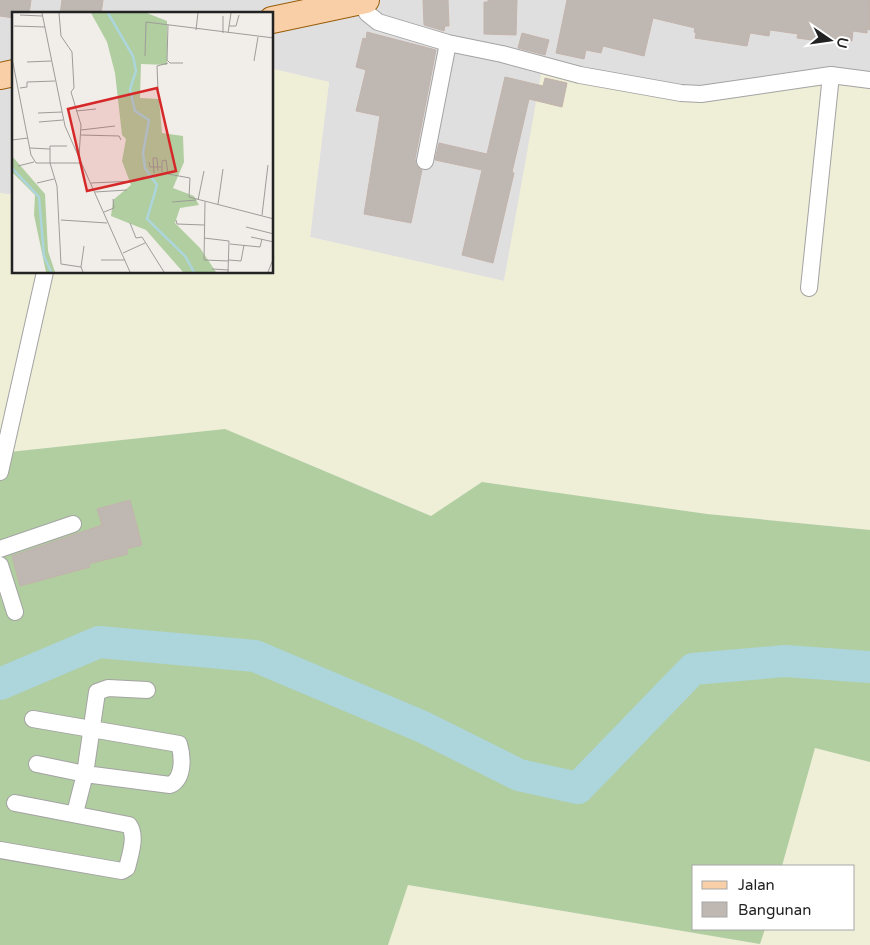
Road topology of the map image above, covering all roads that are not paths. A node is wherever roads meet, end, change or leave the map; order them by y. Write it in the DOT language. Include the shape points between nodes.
graph roads {
  1 [pos="363,1"];
  2 [pos="303,7"];
  3 [pos="274,19"];
  4 [pos="448,43"];
  5 [pos="831,75"];
  6 [pos="870,80"];
  7 [pos="425,160"];
  8 [pos="45,274"];
  9 [pos="809,288"];
  10 [pos="0,472"];
  11 [pos="73,524"];
  12 [pos="0,548"];
  13 [pos="0,565"];
  14 [pos="15,612"];
  15 [pos="147,690"];
  16 [pos="33,719"];
  17 [pos="92,730"];
  18 [pos="37,764"];
  19 [pos="85,774"];
  20 [pos="15,803"];
  21 [pos="75,813"];
  22 [pos="0,850"];
  1 -- 2 [label="main road"];
  1 -- 4 [label="street" via="367,13 378,22"];
  2 -- 3 [label="main road"];
  4 -- 5 [label="street" via="580,75 690,94"];
  4 -- 7 [label="street"];
  5 -- 6 [label="street"];
  5 -- 9 [label="street"];
  8 -- 10 [label="street"];
  11 -- 12 [label="street"];
  13 -- 14 [label="street"];
  15 -- 17 [label="street" via="108,688 98,692"];
  16 -- 17 [label="street"];
  17 -- 19 [label="street"];
  17 -- 19 [label="street" via="179,744 182,753 180,777 170,785"];
  18 -- 19 [label="street"];
  19 -- 21 [label="street"];
  20 -- 21 [label="street"];
  21 -- 22 [label="street" via="129,825 133,836 127,868 122,871"];
}
